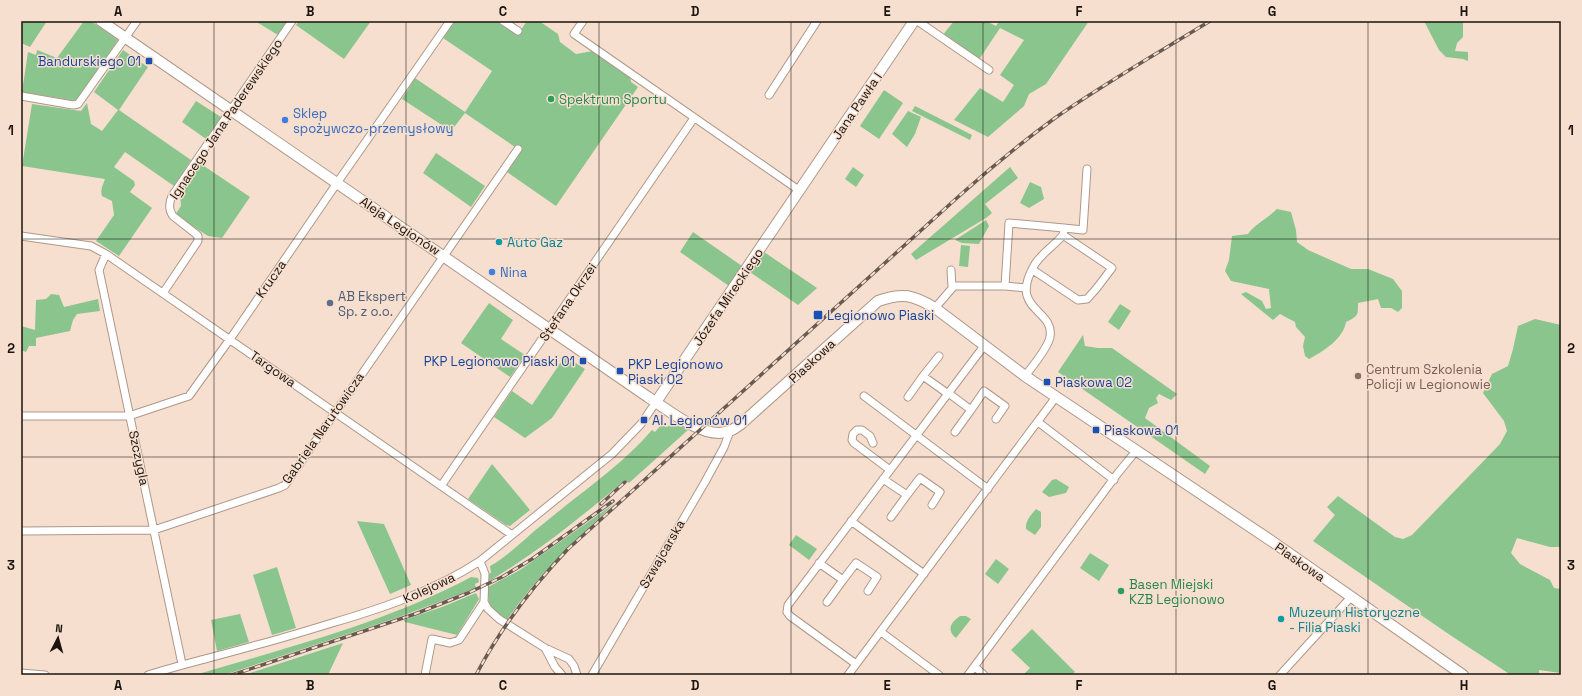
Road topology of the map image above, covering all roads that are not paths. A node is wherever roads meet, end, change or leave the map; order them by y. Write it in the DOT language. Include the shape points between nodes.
graph roads {
  1 [pos="101,21"];
  2 [pos="137,21"];
  3 [pos="292,21"];
  4 [pos="450,21"];
  5 [pos="503,21"];
  6 [pos="583,21"];
  7 [pos="817,21"];
  8 [pos="914,21"];
  9 [pos="518,31"];
  10 [pos="125,38"];
  11 [pos="989,70"];
  12 [pos="769,95"];
  13 [pos="21,96"];
  14 [pos="230,111"];
  15 [pos="694,118"];
  16 [pos="518,149"];
  17 [pos="1087,169"];
  18 [pos="337,182"];
  19 [pos="800,191"];
  20 [pos="1064,231"];
  21 [pos="21,236"];
  22 [pos="106,254"];
  23 [pos="443,255"];
  24 [pos="951,270"];
  25 [pos="1033,270"];
  26 [pos="1004,286"];
  27 [pos="952,287"];
  28 [pos="1026,288"];
  29 [pos="163,293"];
  30 [pos="935,308"];
  31 [pos="549,328"];
  32 [pos="230,339"];
  33 [pos="984,346"];
  34 [pos="939,356"];
  35 [pos="924,376"];
  36 [pos="1025,376"];
  37 [pos="944,391"];
  38 [pos="951,395"];
  39 [pos="864,396"];
  40 [pos="908,397"];
  41 [pos="1056,397"];
  42 [pos="656,402"];
  43 [pos="971,410"];
  44 [pos="335,412"];
  45 [pos="21,416"];
  46 [pos="129,416"];
  47 [pos="996,419"];
  48 [pos="1038,422"];
  49 [pos="730,431"];
  50 [pos="955,432"];
  51 [pos="916,435"];
  52 [pos="873,443"];
  53 [pos="1136,451"];
  54 [pos="890,470"];
  55 [pos="883,479"];
  56 [pos="1114,480"];
  57 [pos="441,486"];
  58 [pos="988,489"];
  59 [pos="907,496"];
  60 [pos="932,505"];
  61 [pos="891,517"];
  62 [pos="851,521"];
  63 [pos="154,530"];
  64 [pos="21,531"];
  65 [pos="512,535"];
  66 [pos="480,561"];
  67 [pos="820,563"];
  68 [pos="924,574"];
  69 [pos="843,580"];
  70 [pos="868,591"];
  71 [pos="1352,597"];
  72 [pos="484,602"];
  73 [pos="827,602"];
  74 [pos="881,632"];
  75 [pos="546,648"];
  76 [pos="182,664"];
  77 [pos="856,664"];
  78 [pos="975,667"];
  79 [pos="21,673"];
  80 [pos="45,675"];
  81 [pos="148,675"];
  82 [pos="425,675"];
  83 [pos="562,675"];
  84 [pos="577,675"];
  85 [pos="592,675"];
  86 [pos="848,675"];
  87 [pos="939,675"];
  88 [pos="968,675"];
  89 [pos="984,675"];
  90 [pos="1280,675"];
  91 [pos="1463,675"];
  1 -- 10 [label="street, Aleja Legionów"];
  2 -- 10 [label="street"];
  3 -- 14 [label="street, Ignacego Jana Paderewskiego"];
  4 -- 18 [label="street, Krucza"];
  5 -- 9 [label="street"];
  6 -- 15 [label="street" via="574,34"];
  7 -- 12 [label="street"];
  8 -- 11 [label="street"];
  8 -- 19 [label="street, Jana Pawła I"];
  10 -- 13 [label="street" via="78,104"];
  10 -- 14 [label="street, Aleja Legionów"];
  14 -- 18 [label="street, Aleja Legionów"];
  14 -- 29 [label="street, Ignacego Jana Paderewskiego" via="172,196 170,212 198,236 198,241"];
  15 -- 19 [label="street"];
  15 -- 31 [label="street, Stefana Okrzei"];
  16 -- 23 [label="street, Gabriela Narutowicza"];
  17 -- 20 [label="street" via="1083,230"];
  18 -- 23 [label="street, Aleja Legionów"];
  18 -- 32 [label="street, Krucza"];
  19 -- 42 [label="street, Józefa Mireckiego"];
  20 -- 25 [label="street"];
  20 -- 25 [label="street" via="1112,268 1096,289 1087,299 1078,300"];
  20 -- 26 [label="street" via="1009,223"];
  21 -- 22 [label="street, Targowa" via="91,246"];
  22 -- 29 [label="street, Targowa"];
  22 -- 46 [label="street, Szczygla" via="99,270"];
  23 -- 31 [label="street, Aleja Legionów"];
  23 -- 44 [label="street, Gabriela Narutowicza"];
  24 -- 27 [label="street"];
  25 -- 28 [label="street"];
  26 -- 27 [label="street"];
  26 -- 28 [label="street"];
  27 -- 30 [label="street"];
  28 -- 36 [label="street" via="1027,298 1050,327 1050,333 1049,342"];
  29 -- 32 [label="street, Targowa"];
  30 -- 33 [label="street, Piaskowa"];
  30 -- 49 [label="street, Piaskowa" via="911,296 878,301 760,408"];
  31 -- 42 [label="street, Aleja Legionów"];
  31 -- 57 [label="street, Stefana Okrzei"];
  32 -- 44 [label="street, Targowa"];
  32 -- 46 [label="street, Krucza" via="189,396"];
  33 -- 36 [label="street, Piaskowa"];
  33 -- 51 [label="street"];
  34 -- 35 [label="street"];
  35 -- 37 [label="street"];
  35 -- 40 [label="street"];
  36 -- 41 [label="street, Piaskowa"];
  38 -- 43 [label="street"];
  39 -- 51 [label="street"];
  41 -- 48 [label="street"];
  41 -- 53 [label="street, Piaskowa"];
  42 -- 49 [label="street, Aleja Legionów" via="700,429 718,433"];
  42 -- 65 [label="street, Kolejowa" via="637,428 612,454"];
  43 -- 47 [label="street" via="984,391 1005,406"];
  43 -- 50 [label="street"];
  44 -- 57 [label="street, Targowa"];
  44 -- 63 [label="street, Gabriela Narutowicza" via="288,482 282,487"];
  45 -- 46 [label="street, Krucza"];
  46 -- 63 [label="street, Szczygla"];
  48 -- 56 [label="street"];
  48 -- 58 [label="street"];
  49 -- 85 [label="street, Szwajcarska" via="705,482"];
  51 -- 54 [label="street"];
  51 -- 58 [label="street"];
  52 -- 54 [label="street" via="870,436 862,430 857,430 852,436 854,443"];
  53 -- 56 [label="street"];
  53 -- 71 [label="street, Piaskowa"];
  54 -- 55 [label="street"];
  55 -- 59 [label="street"];
  55 -- 62 [label="street"];
  56 -- 78 [label="street"];
  57 -- 65 [label="street, Targowa"];
  58 -- 68 [label="street"];
  59 -- 60 [label="street" via="920,478 940,492"];
  59 -- 61 [label="street"];
  62 -- 67 [label="street"];
  62 -- 68 [label="street"];
  63 -- 64 [label="street, Gabriela Narutowicza"];
  63 -- 76 [label="street, Szczygla"];
  65 -- 66 [label="street, Kolejowa"];
  66 -- 72 [label="street" via="485,574"];
  66 -- 76 [label="street, Kolejowa" via="426,590 379,610"];
  67 -- 69 [label="street"];
  67 -- 77 [label="street" via="790,602 787,612"];
  68 -- 74 [label="street"];
  69 -- 70 [label="street" via="856,563 877,577"];
  69 -- 73 [label="street"];
  71 -- 90 [label="street"];
  71 -- 91 [label="street, Piaskowa"];
  72 -- 75 [label="street" via="500,619"];
  72 -- 82 [label="street" via="459,640 450,643 432,639"];
  74 -- 77 [label="street"];
  74 -- 87 [label="street"];
  75 -- 83 [label="street"];
  75 -- 84 [label="street" via="569,659"];
  76 -- 81 [label="street, Kolejowa"];
  77 -- 86 [label="street"];
  78 -- 88 [label="street"];
  78 -- 89 [label="street"];
  79 -- 80 [label="street"];
}
